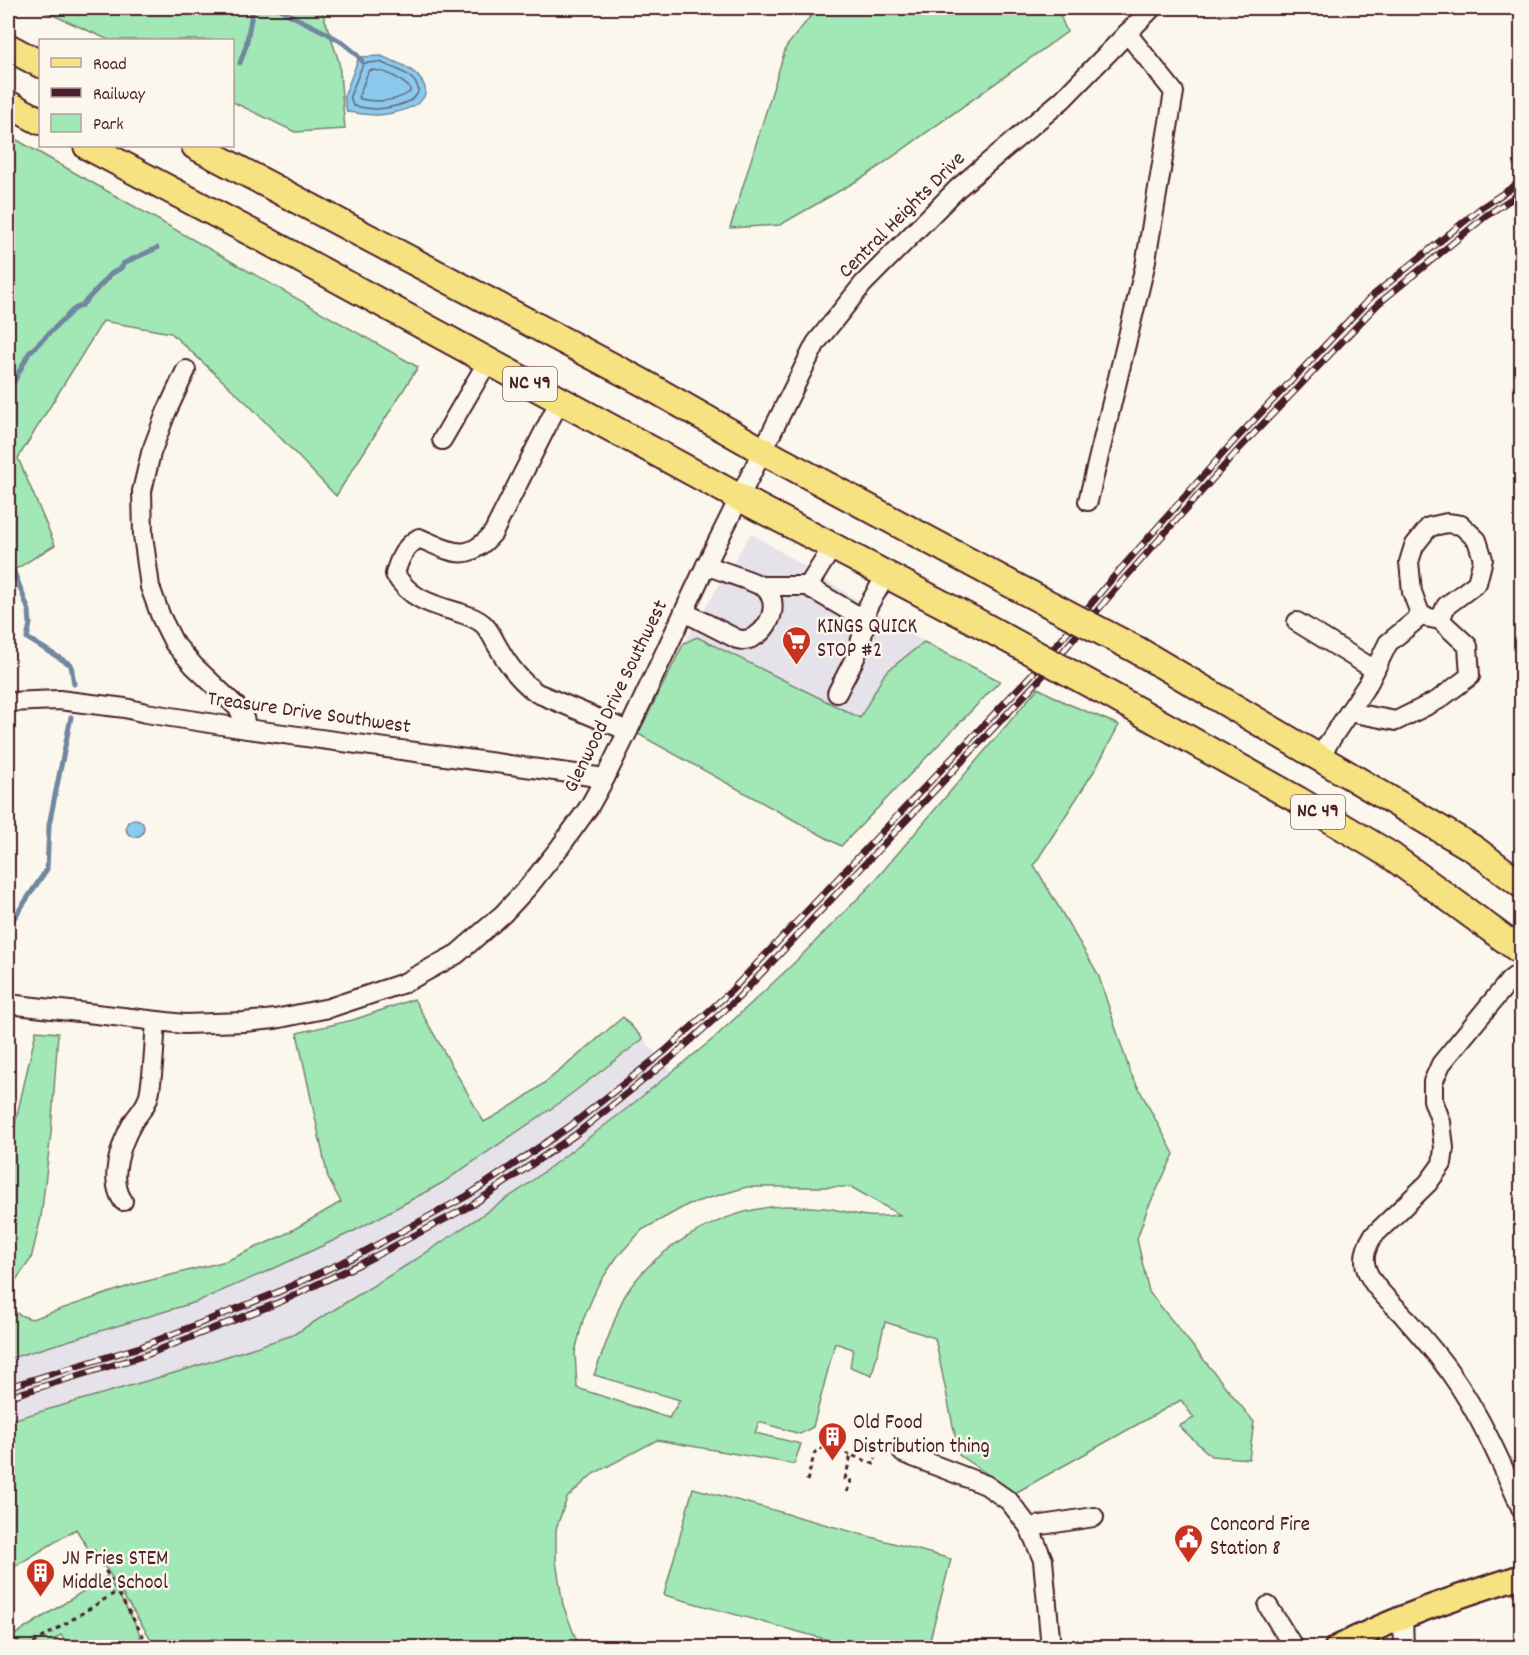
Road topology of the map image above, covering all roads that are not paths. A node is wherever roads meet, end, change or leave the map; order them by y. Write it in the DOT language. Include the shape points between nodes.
graph roads {
  1 [pos="1152,8"];
  2 [pos="1127,33"];
  3 [pos="8,47"];
  4 [pos="39,63"];
  5 [pos="8,104"];
  6 [pos="39,120"];
  7 [pos="89,147"];
  8 [pos="197,147"];
  9 [pos="488,361"];
  10 [pos="186,370"];
  11 [pos="560,400"];
  12 [pos="441,440"];
  13 [pos="763,451"];
  14 [pos="740,498"];
  15 [pos="1088,501"];
  16 [pos="833,546"];
  17 [pos="706,565"];
  18 [pos="887,574"];
  19 [pos="764,586"];
  20 [pos="810,586"];
  21 [pos="684,612"];
  22 [pos="866,613"];
  23 [pos="1421,616"];
  24 [pos="1440,620"];
  25 [pos="1297,622"];
  26 [pos="1375,670"];
  27 [pos="837,693"];
  28 [pos="8,702"];
  29 [pos="1349,712"];
  30 [pos="248,729"];
  31 [pos="628,731"];
  32 [pos="1319,757"];
  33 [pos="605,778"];
  34 [pos="1521,885"];
  35 [pos="1519,942"];
  36 [pos="1521,971"];
  37 [pos="8,1004"];
  38 [pos="156,1021"];
  39 [pos="123,1201"];
  40 [pos="903,1454"];
  41 [pos="1521,1510"];
  42 [pos="1094,1517"];
  43 [pos="1029,1527"];
  44 [pos="1521,1576"];
  45 [pos="1268,1606"];
  46 [pos="1403,1618"];
  47 [pos="1050,1647"];
  48 [pos="1294,1647"];
  49 [pos="1336,1647"];
  50 [pos="1404,1647"];
  1 -- 2 [label="street, Central Heights Drive"];
  2 -- 13 [label="street, Central Heights Drive" via="1062,100 958,188 863,284 816,343"];
  2 -- 15 [label="street" via="1174,92 1145,266"];
  3 -- 4 [label="highway"];
  5 -- 6 [label="highway"];
  7 -- 9 [label="highway, NC 49 / NC 49"];
  8 -- 13 [label="highway, NC 49" via="640,381"];
  9 -- 11 [label="highway, NC 49 / NC 49"];
  9 -- 12 [label="street"];
  10 -- 30 [label="street" via="151,453 142,491 150,587 174,643 238,708"];
  11 -- 14 [label="highway, NC 49 / NC 49"];
  11 -- 31 [label="street" via="493,532 482,546 468,552 451,552 419,538 400,558 395,574 421,600 474,617 485,625 513,671 537,693"];
  13 -- 14 [label="street, Central Heights Drive"];
  13 -- 32 [label="highway, NC 49, bridge" via="1137,650"];
  14 -- 16 [label="highway, NC 49 / NC 49"];
  14 -- 17 [label="street, Glenwood Drive Southwest"];
  16 -- 18 [label="highway, NC 49 / NC 49"];
  16 -- 20 [label="street"];
  17 -- 19 [label="street"];
  17 -- 21 [label="street, Glenwood Drive Southwest"];
  18 -- 22 [label="street"];
  18 -- 35 [label="highway, NC 49 / NC 49, bridge" via="1298,800 1390,855"];
  19 -- 20 [label="street"];
  19 -- 21 [label="street" via="772,597 772,614 750,640 737,639"];
  20 -- 22 [label="street" via="853,614"];
  21 -- 31 [label="street, Glenwood Drive Southwest"];
  22 -- 27 [label="street" via="856,656"];
  23 -- 24 [label="street"];
  23 -- 24 [label="street" via="1412,592 1409,562 1414,546 1429,527 1461,525 1477,540 1483,559 1478,583 1446,606"];
  23 -- 26 [label="street" via="1388,644"];
  24 -- 29 [label="street" via="1468,646 1470,676 1437,700 1396,721"];
  25 -- 26 [label="street"];
  26 -- 29 [label="street"];
  28 -- 30 [label="street, Treasure Drive Southwest" via="59,700"];
  29 -- 32 [label="street"];
  30 -- 33 [label="street, Treasure Drive Southwest"];
  31 -- 33 [label="street, Glenwood Drive Southwest"];
  32 -- 34 [label="highway, NC 49" via="1474,849"];
  33 -- 38 [label="street, Glenwood Drive Southwest" via="589,807 529,886 457,954 404,982 329,1008 244,1022"];
  36 -- 41 [label="street" via="1441,1064 1433,1082 1433,1100 1442,1122 1442,1164 1428,1183 1373,1236 1365,1257 1367,1271 1380,1291 1449,1370 1475,1411"];
  37 -- 38 [label="street, Glenwood Drive Southwest"];
  38 -- 39 [label="street" via="149,1094 144,1109 134,1120 119,1161 116,1179"];
  40 -- 43 [label="street" via="986,1485 1009,1502"];
  42 -- 43 [label="street"];
  43 -- 47 [label="street" via="1043,1560"];
  44 -- 46 [label="main road"];
  45 -- 48 [label="street"];
  46 -- 49 [label="main road"];
  46 -- 50 [label="street"];
}
